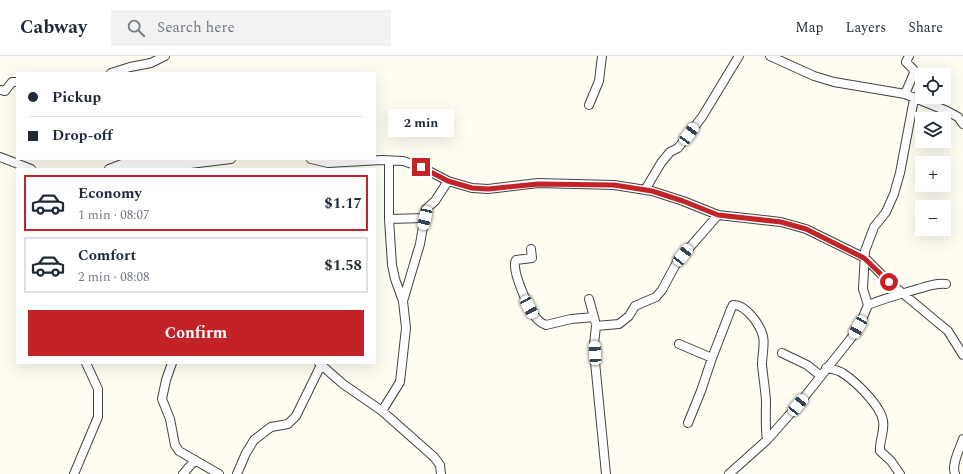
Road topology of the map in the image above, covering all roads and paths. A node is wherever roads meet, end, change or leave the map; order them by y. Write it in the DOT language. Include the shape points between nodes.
graph roads {
  1 [pos="165,56"];
  2 [pos="602,56"];
  3 [pos="739,56"];
  4 [pos="770,56"];
  5 [pos="909,56"];
  6 [pos="114,72"];
  7 [pos="16,82"];
  8 [pos="0,90"];
  9 [pos="905,94"];
  10 [pos="914,99"];
  11 [pos="589,105"];
  12 [pos="963,124"];
  13 [pos="0,157"];
  14 [pos="223,160"];
  15 [pos="314,160"];
  16 [pos="389,161"];
  17 [pos="330,166"];
  18 [pos="28,168"];
  19 [pos="112,168"];
  20 [pos="448,181"];
  21 [pos="645,190"];
  22 [pos="718,215"];
  23 [pos="425,218"];
  24 [pos="389,219"];
  25 [pos="531,249"];
  26 [pos="864,258"];
  27 [pos="946,284"];
  28 [pos="903,293"];
  29 [pos="589,299"];
  30 [pos="404,301"];
  31 [pos="868,305"];
  32 [pos="594,316"];
  33 [pos="596,326"];
  34 [pos="679,344"];
  35 [pos="782,353"];
  36 [pos="963,355"];
  37 [pos="712,358"];
  38 [pos="86,364"];
  39 [pos="172,364"];
  40 [pos="320,364"];
  41 [pos="826,368"];
  42 [pos="821,376"];
  43 [pos="382,412"];
  44 [pos="688,423"];
  45 [pos="963,439"];
  46 [pos="767,440"];
  47 [pos="195,460"];
  48 [pos="74,474"];
  49 [pos="183,474"];
  50 [pos="219,474"];
  51 [pos="237,474"];
  52 [pos="441,474"];
  53 [pos="606,474"];
  54 [pos="729,474"];
  55 [pos="900,474"];
  56 [pos="955,474"];
  1 -- 6 [label="street"];
  2 -- 11 [label="street" via="599,81"];
  3 -- 21 [label="street" via="702,117 678,148 670,152 661,163"];
  4 -- 9 [label="street" via="834,82"];
  5 -- 9 [label="street" via="906,64 914,73"];
  7 -- 8 [label="street" via="12,82 5,91"];
  9 -- 10 [label="street"];
  10 -- 12 [label="street" via="947,111 958,117"];
  10 -- 26 [label="street" via="894,194 886,212 870,234"];
  13 -- 18 [label="street"];
  14 -- 19 [label="street" via="190,164 122,164"];
  15 -- 17 [label="street"];
  16 -- 17 [label="street"];
  16 -- 20 [label="street" via="412,164"];
  16 -- 24 [label="street"];
  20 -- 21 [label="street" via="472,188 488,189 538,184 614,185"];
  20 -- 23 [label="street" via="435,201 426,208"];
  21 -- 22 [label="street"];
  22 -- 26 [label="street" via="781,222 806,229"];
  22 -- 33 [label="street" via="677,262 656,297 635,306 629,316 619,324"];
  23 -- 24 [label="street"];
  23 -- 30 [label="street"];
  24 -- 30 [label="street" via="392,265"];
  25 -- 32 [label="street" via="532,258 516,260 514,266 529,307 538,321 546,325"];
  26 -- 28 [label="street"];
  26 -- 31 [label="street" via="863,289"];
  27 -- 28 [label="street" via="937,283"];
  28 -- 31 [label="street"];
  28 -- 36 [label="street" via="948,331"];
  29 -- 32 [label="street"];
  30 -- 43 [label="street" via="406,328 401,378"];
  31 -- 41 [label="street" via="852,337"];
  32 -- 33 [label="street"];
  33 -- 53 [label="street" via="595,362"];
  34 -- 37 [label="street"];
  35 -- 42 [label="street" via="807,365"];
  37 -- 44 [label="street"];
  37 -- 46 [label="street" via="731,309 733,305 738,305 754,319 763,335 762,363"];
  38 -- 48 [label="street" via="98,389 98,417"];
  39 -- 47 [label="street" via="162,399 170,419 175,445 179,451"];
  40 -- 43 [label="street"];
  40 -- 51 [label="street" via="296,416 288,424 271,427 254,440"];
  41 -- 42 [label="street"];
  41 -- 55 [label="street" via="837,370 850,378 880,412 884,430 880,451"];
  42 -- 46 [label="street"];
  43 -- 52 [label="street" via="434,457 440,465"];
  45 -- 56 [label="street" via="955,463"];
  46 -- 54 [label="street"];
  47 -- 49 [label="street"];
  47 -- 50 [label="street"];
}
